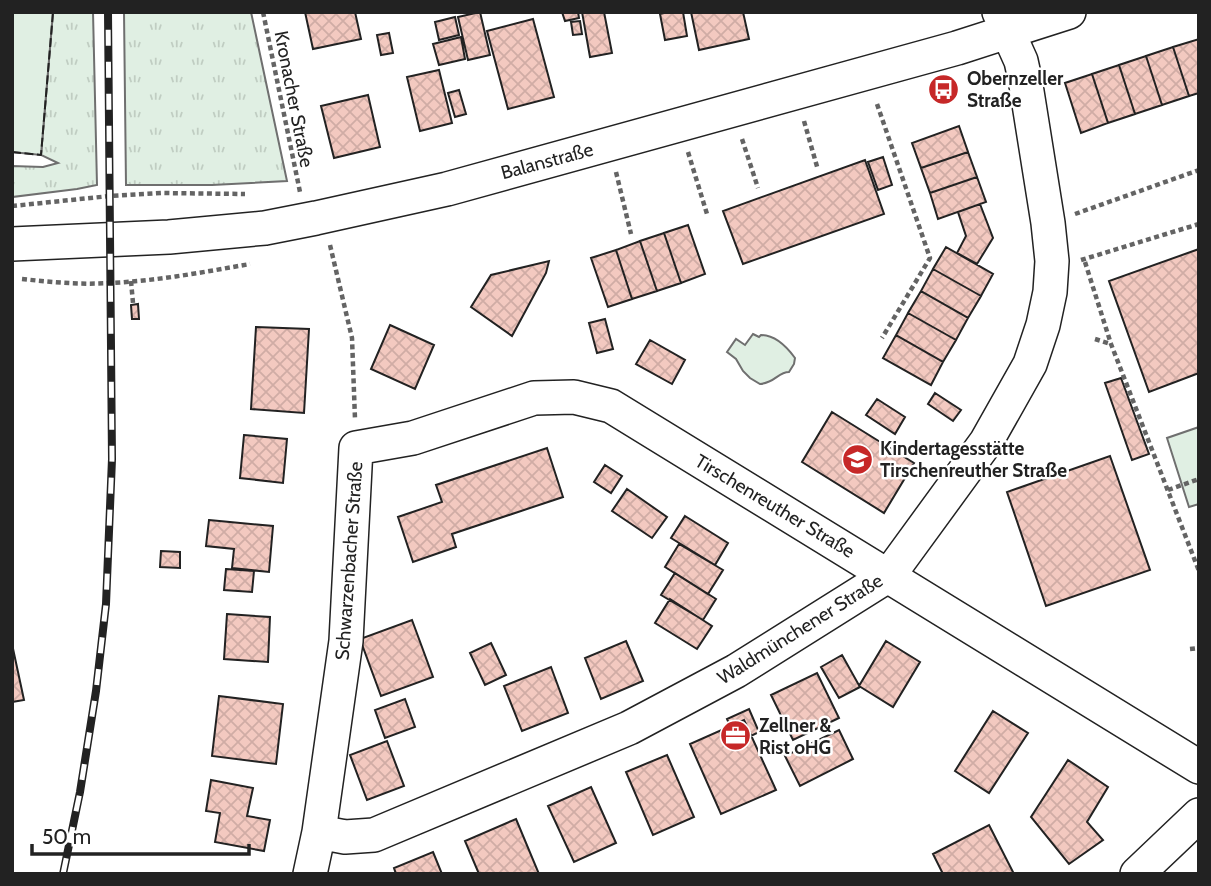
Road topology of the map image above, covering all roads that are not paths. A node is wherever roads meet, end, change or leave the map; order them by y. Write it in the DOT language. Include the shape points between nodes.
graph roads {
  1 [pos="1069,12"];
  2 [pos="1003,22"];
  3 [pos="12,244"];
  4 [pos="356,448"];
  5 [pos="888,575"];
  6 [pos="1199,767"];
  7 [pos="1199,816"];
  8 [pos="319,832"];
  9 [pos="310,874"];
  10 [pos="1137,874"];
  1 -- 2 [label="street, Balanstraße"];
  2 -- 3 [label="street, Balanstraße" via="796,92 447,188 316,218 169,237"];
  2 -- 5 [label="street, Waldmünchener Straße" via="1025,79 1048,223 1050,292 1030,364 986,442"];
  4 -- 5 [label="street, Tirschenreuther Straße" via="413,438 534,398 573,397 611,406"];
  4 -- 8 [label="street, Schwarzenbacher Straße" via="346,641"];
  5 -- 6 [label="street, Tirschenreuther Straße"];
  5 -- 8 [label="street, Waldmünchener Straße" via="736,671 629,728 374,835 345,837"];
  7 -- 10 [label="street"];
  8 -- 9 [label="street, Schwarzenbacher Straße"];
}
